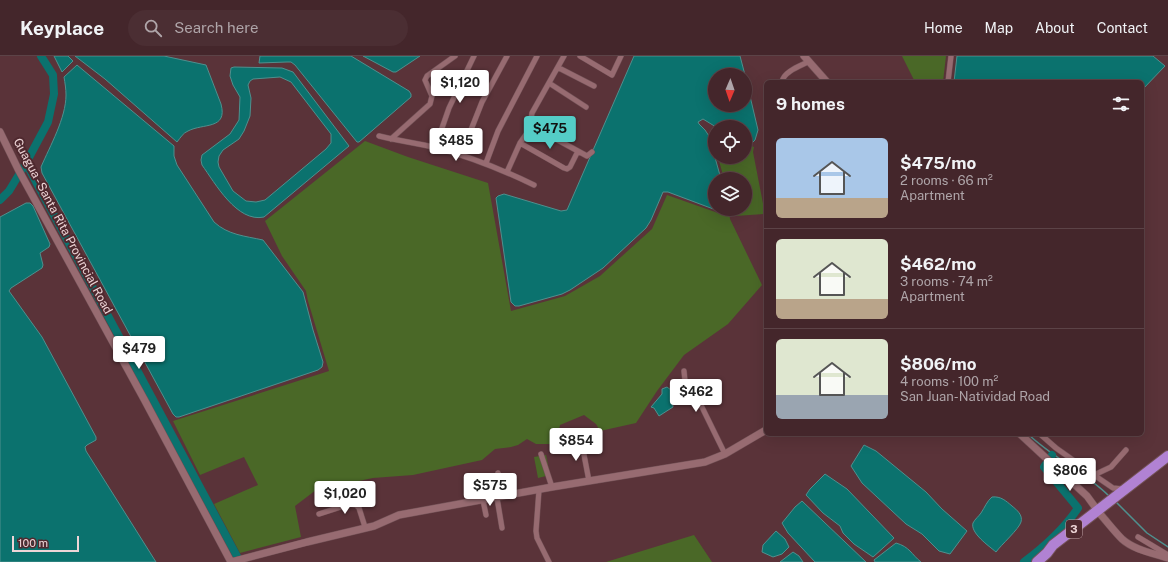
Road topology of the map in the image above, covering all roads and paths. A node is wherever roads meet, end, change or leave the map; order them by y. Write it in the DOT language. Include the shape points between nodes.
graph roads {
  1 [pos="456,56"];
  2 [pos="474,56"];
  3 [pos="507,56"];
  4 [pos="537,56"];
  5 [pos="564,56"];
  6 [pos="580,56"];
  7 [pos="621,56"];
  8 [pos="951,56"];
  9 [pos="806,59"];
  10 [pos="558,68"];
  11 [pos="782,80"];
  12 [pos="825,80"];
  13 [pos="948,80"];
  14 [pos="549,83"];
  15 [pos="594,86"];
  16 [pos="586,107"];
  17 [pos="532,126"];
  18 [pos="0,132"];
  19 [pos="380,136"];
  20 [pos="391,139"];
  21 [pos="520,143"];
  22 [pos="435,148"];
  23 [pos="578,152"];
  24 [pos="592,152"];
  25 [pos="461,155"];
  26 [pos="486,163"];
  27 [pos="507,172"];
  28 [pos="534,185"];
  29 [pos="684,370"];
  30 [pos="764,431"];
  31 [pos="1022,436"];
  32 [pos="1042,436"];
  33 [pos="581,439"];
  34 [pos="1126,450"];
  35 [pos="541,454"];
  36 [pos="724,454"];
  37 [pos="1168,456"];
  38 [pos="1168,462"];
  39 [pos="498,473"];
  40 [pos="1094,475"];
  41 [pos="479,480"];
  42 [pos="589,481"];
  43 [pos="492,483"];
  44 [pos="552,487"];
  45 [pos="539,490"];
  46 [pos="1124,492"];
  47 [pos="505,496"];
  48 [pos="497,498"];
  49 [pos="483,500"];
  50 [pos="1102,511"];
  51 [pos="319,514"];
  52 [pos="486,515"];
  53 [pos="365,527"];
  54 [pos="502,528"];
  55 [pos="1138,537"];
  56 [pos="1168,555"];
  57 [pos="1168,558"];
  58 [pos="232,562"];
  59 [pos="549,562"];
  60 [pos="1037,562"];
  1 -- 20 [label="street" via="427,76 425,80 432,96 430,104"];
  2 -- 22 [label="street" via="449,108"];
  3 -- 25 [label="street" via="482,102"];
  4 -- 26 [label="street" via="498,131"];
  5 -- 10 [label="street"];
  6 -- 7 [label="street" via="612,74"];
  8 -- 13 [label="street"];
  9 -- 11 [label="street"];
  9 -- 12 [label="street"];
  10 -- 14 [label="street"];
  10 -- 15 [label="street"];
  14 -- 16 [label="street"];
  14 -- 17 [label="street" via="532,113"];
  17 -- 21 [label="street"];
  17 -- 23 [label="street"];
  18 -- 58 [label="street, Guagua - Santa Rita Provincial Road"];
  19 -- 20 [label="street"];
  20 -- 22 [label="street"];
  21 -- 23 [label="street" via="568,169"];
  21 -- 27 [label="street"];
  22 -- 25 [label="street"];
  23 -- 24 [label="street" via="587,156"];
  25 -- 26 [label="street"];
  26 -- 27 [label="street"];
  27 -- 28 [label="street"];
  29 -- 36 [label="street" via="685,380 698,399"];
  30 -- 36 [label="street"];
  31 -- 50 [label="street"];
  32 -- 40 [label="street"];
  33 -- 42 [label="street"];
  34 -- 40 [label="street" via="1111,467"];
  35 -- 44 [label="street"];
  36 -- 42 [label="street" via="706,462"];
  37 -- 46 [label="highway, 3"];
  38 -- 46 [label="highway, 3"];
  39 -- 47 [label="street"];
  40 -- 46 [label="street"];
  41 -- 49 [label="street"];
  42 -- 44 [label="street"];
  43 -- 48 [label="street"];
  44 -- 45 [label="street"];
  45 -- 47 [label="street"];
  45 -- 59 [label="street" via="536,531"];
  46 -- 50 [label="highway, 3"];
  47 -- 48 [label="street"];
  48 -- 49 [label="street"];
  48 -- 54 [label="street"];
  49 -- 52 [label="street"];
  49 -- 53 [label="street" via="399,515 374,526"];
  50 -- 57 [label="street" via="1123,539 1136,548"];
  50 -- 60 [label="highway, 3" via="1054,552"];
  51 -- 53 [label="street" via="350,504 356,505"];
  53 -- 58 [label="street"];
  55 -- 56 [label="street"];
}
